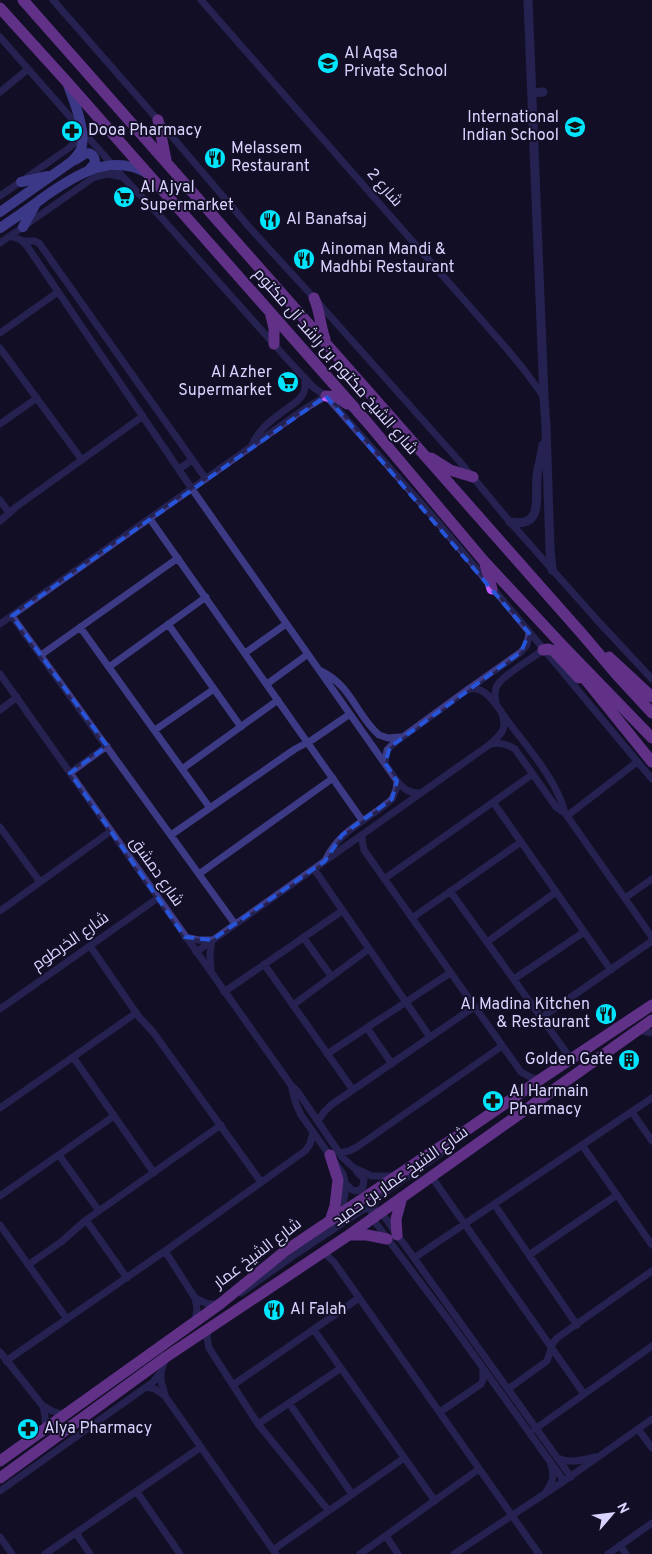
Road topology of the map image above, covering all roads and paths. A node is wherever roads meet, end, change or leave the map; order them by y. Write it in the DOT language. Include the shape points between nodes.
graph roads {
  1 [pos="23,0"];
  2 [pos="53,0"];
  3 [pos="201,0"];
  4 [pos="528,0"];
  5 [pos="0,8"];
  6 [pos="0,37"];
  7 [pos="28,69"];
  8 [pos="67,82"];
  9 [pos="0,92"];
  10 [pos="543,92"];
  11 [pos="532,93"];
  12 [pos="158,120"];
  13 [pos="81,129"];
  14 [pos="71,162"];
  15 [pos="112,165"];
  16 [pos="169,166"];
  17 [pos="88,170"];
  18 [pos="149,174"];
  19 [pos="52,176"];
  20 [pos="123,177"];
  21 [pos="21,182"];
  22 [pos="0,196"];
  23 [pos="36,203"];
  24 [pos="0,212"];
  25 [pos="23,226"];
  26 [pos="0,228"];
  27 [pos="10,236"];
  28 [pos="0,243"];
  29 [pos="27,243"];
  30 [pos="538,257"];
  31 [pos="549,262"];
  32 [pos="58,292"];
  33 [pos="314,298"];
  34 [pos="269,312"];
  35 [pos="0,333"];
  36 [pos="274,344"];
  37 [pos="328,345"];
  38 [pos="0,348"];
  39 [pos="305,378"];
  40 [pos="326,396"];
  41 [pos="544,397"];
  42 [pos="37,398"];
  43 [pos="360,414"];
  44 [pos="144,416"];
  45 [pos="545,420"];
  46 [pos="0,424"];
  47 [pos="251,447"];
  48 [pos="421,452"];
  49 [pos="82,460"];
  50 [pos="192,460"];
  51 [pos="179,469"];
  52 [pos="473,476"];
  53 [pos="206,479"];
  54 [pos="192,489"];
  55 [pos="0,500"];
  56 [pos="9,512"];
  57 [pos="150,519"];
  58 [pos="0,521"];
  59 [pos="510,522"];
  60 [pos="178,558"];
  61 [pos="484,560"];
  62 [pos="552,570"];
  63 [pos="492,588"];
  64 [pos="206,597"];
  65 [pos="12,616"];
  66 [pos="0,624"];
  67 [pos="168,624"];
  68 [pos="286,624"];
  69 [pos="80,627"];
  70 [pos="530,633"];
  71 [pos="583,635"];
  72 [pos="563,646"];
  73 [pos="543,650"];
  74 [pos="245,653"];
  75 [pos="308,654"];
  76 [pos="41,655"];
  77 [pos="109,667"];
  78 [pos="321,671"];
  79 [pos="0,674"];
  80 [pos="652,679"];
  81 [pos="267,684"];
  82 [pos="214,689"];
  83 [pos="467,690"];
  84 [pos="652,697"];
  85 [pos="17,698"];
  86 [pos="278,700"];
  87 [pos="497,706"];
  88 [pos="0,710"];
  89 [pos="652,713"];
  90 [pos="350,714"];
  91 [pos="502,714"];
  92 [pos="240,727"];
  93 [pos="155,730"];
  94 [pos="630,736"];
  95 [pos="651,736"];
  96 [pos="402,737"];
  97 [pos="308,742"];
  98 [pos="489,745"];
  99 [pos="107,746"];
  100 [pos="637,762"];
  101 [pos="652,762"];
  102 [pos="386,763"];
  103 [pos="182,769"];
  104 [pos="70,773"];
  105 [pos="533,774"];
  106 [pos="333,778"];
  107 [pos="652,779"];
  108 [pos="397,781"];
  109 [pos="421,792"];
  110 [pos="493,802"];
  111 [pos="210,808"];
  112 [pos="566,814"];
  113 [pos="362,820"];
  114 [pos="0,827"];
  115 [pos="111,831"];
  116 [pos="363,834"];
  117 [pos="171,835"];
  118 [pos="521,842"];
  119 [pos="348,844"];
  120 [pos="364,850"];
  121 [pos="325,861"];
  122 [pos="314,869"];
  123 [pos="199,874"];
  124 [pos="384,878"];
  125 [pos="652,879"];
  126 [pos="40,882"];
  127 [pos="450,891"];
  128 [pos="556,892"];
  129 [pos="158,898"];
  130 [pos="625,898"];
  131 [pos="342,910"];
  132 [pos="0,911"];
  133 [pos="412,918"];
  134 [pos="235,924"];
  135 [pos="584,932"];
  136 [pos="185,937"];
  137 [pos="303,937"];
  138 [pos="652,937"];
  139 [pos="212,940"];
  140 [pos="652,941"];
  141 [pos="487,942"];
  142 [pos="90,946"];
  143 [pos="369,949"];
  144 [pos="196,952"];
  145 [pos="264,964"];
  146 [pos="611,970"];
  147 [pos="211,973"];
  148 [pos="450,973"];
  149 [pos="331,976"];
  150 [pos="514,979"];
  151 [pos="224,992"];
  152 [pos="406,1002"];
  153 [pos="293,1005"];
  154 [pos="652,1005"];
  155 [pos="474,1007"];
  156 [pos="0,1009"];
  157 [pos="136,1013"];
  158 [pos="541,1018"];
  159 [pos="652,1020"];
  160 [pos="367,1028"];
  161 [pos="638,1030"];
  162 [pos="652,1033"];
  163 [pos="430,1037"];
  164 [pos="502,1046"];
  165 [pos="328,1054"];
  166 [pos="74,1057"];
  167 [pos="571,1058"];
  168 [pos="392,1064"];
  169 [pos="521,1072"];
  170 [pos="541,1079"];
  171 [pos="291,1085"];
  172 [pos="353,1090"];
  173 [pos="520,1094"];
  174 [pos="652,1098"];
  175 [pos="0,1108"];
  176 [pos="632,1112"];
  177 [pos="114,1116"];
  178 [pos="318,1121"];
  179 [pos="221,1125"];
  180 [pos="312,1132"];
  181 [pos="458,1136"];
  182 [pos="652,1141"];
  183 [pos="582,1145"];
  184 [pos="305,1150"];
  185 [pos="331,1152"];
  186 [pos="60,1155"];
  187 [pos="354,1168"];
  188 [pos="154,1173"];
  189 [pos="396,1176"];
  190 [pos="431,1176"];
  191 [pos="261,1182"];
  192 [pos="346,1184"];
  193 [pos="617,1195"];
  194 [pos="0,1196"];
  195 [pos="402,1197"];
  196 [pos="494,1204"];
  197 [pos="99,1211"];
  198 [pos="375,1213"];
  199 [pos="341,1214"];
  200 [pos="86,1220"];
  201 [pos="330,1221"];
  202 [pos="465,1224"];
  203 [pos="0,1225"];
  204 [pos="349,1235"];
  205 [pos="392,1237"];
  206 [pos="652,1245"];
  207 [pos="165,1252"];
  208 [pos="323,1252"];
  209 [pos="529,1255"];
  210 [pos="414,1258"];
  211 [pos="28,1265"];
  212 [pos="652,1271"];
  213 [pos="128,1278"];
  214 [pos="195,1298"];
  215 [pos="359,1298"];
  216 [pos="220,1304"];
  217 [pos="67,1319"];
  218 [pos="195,1322"];
  219 [pos="577,1324"];
  220 [pos="208,1329"];
  221 [pos="314,1330"];
  222 [pos="190,1340"];
  223 [pos="652,1346"];
  224 [pos="209,1348"];
  225 [pos="552,1350"];
  226 [pos="0,1352"];
  227 [pos="166,1357"];
  228 [pos="6,1361"];
  229 [pos="341,1368"];
  230 [pos="483,1368"];
  231 [pos="161,1372"];
  232 [pos="481,1384"];
  233 [pos="232,1385"];
  234 [pos="146,1387"];
  235 [pos="497,1388"];
  236 [pos="508,1389"];
  237 [pos="584,1394"];
  238 [pos="165,1396"];
  239 [pos="289,1403"];
  240 [pos="42,1406"];
  241 [pos="440,1412"];
  242 [pos="65,1415"];
  243 [pos="652,1419"];
  244 [pos="258,1424"];
  245 [pos="535,1429"];
  246 [pos="638,1429"];
  247 [pos="46,1430"];
  248 [pos="201,1447"];
  249 [pos="652,1448"];
  250 [pos="598,1457"];
  251 [pos="404,1458"];
  252 [pos="553,1459"];
  253 [pos="1,1460"];
  254 [pos="479,1469"];
  255 [pos="0,1478"];
  256 [pos="567,1479"];
  257 [pos="0,1491"];
  258 [pos="137,1492"];
  259 [pos="546,1493"];
  260 [pos="352,1494"];
  261 [pos="435,1501"];
  262 [pos="328,1510"];
  263 [pos="512,1516"];
  264 [pos="652,1523"];
  265 [pos="76,1533"];
  266 [pos="386,1536"];
  267 [pos="0,1537"];
  268 [pos="620,1546"];
  269 [pos="275,1552"];
  270 [pos="12,1554"];
  271 [pos="45,1554"];
  272 [pos="90,1554"];
  273 [pos="180,1554"];
  274 [pos="360,1554"];
  275 [pos="398,1554"];
  276 [pos="454,1554"];
  277 [pos="539,1554"];
  278 [pos="608,1554"];
  279 [pos="626,1554"];
  1 -- 16 [label="main road, شارع الشيخ مكتوم بن راشد آل مكتوم"];
  2 -- 12 [label="street"];
  3 -- 41 [label="street, شارع 2" via="507,350"];
  4 -- 11 [label="street"];
  5 -- 8 [label="main road, شارع الشيخ مكتوم بن راشد آل مكتوم"];
  6 -- 7 [label="street"];
  7 -- 9 [label="street"];
  7 -- 13 [label="street"];
  8 -- 13 [label="main road"];
  8 -- 18 [label="main road, شارع الشيخ مكتوم بن راشد آل مكتوم"];
  10 -- 11 [label="street"];
  11 -- 30 [label="street" via="538,112"];
  12 -- 16 [label="main road"];
  12 -- 33 [label="street"];
  13 -- 14 [label="main road" via="82,147"];
  13 -- 15 [label="street"];
  13 -- 21 [label="street" via="72,145"];
  14 -- 17 [label="main road" via="83,154 92,154 95,163"];
  14 -- 19 [label="main road"];
  15 -- 17 [label="main road"];
  15 -- 18 [label="main road" via="131,166"];
  15 -- 20 [label="street"];
  16 -- 37 [label="main road, شارع الشيخ مكتوم بن راشد آل مكتوم"];
  17 -- 23 [label="main road"];
  18 -- 34 [label="main road, شارع الشيخ مكتوم بن راشد آل مكتوم"];
  19 -- 21 [label="main road"];
  19 -- 24 [label="main road"];
  20 -- 25 [label="street" via="107,174 93,178"];
  20 -- 36 [label="street"];
  21 -- 22 [label="street"];
  23 -- 25 [label="main road"];
  23 -- 26 [label="main road"];
  25 -- 27 [label="street"];
  25 -- 29 [label="street"];
  27 -- 28 [label="street"];
  27 -- 29 [label="street"];
  29 -- 32 [label="street"];
  29 -- 50 [label="street" via="34,241 41,246"];
  30 -- 31 [label="street"];
  30 -- 41 [label="street"];
  32 -- 35 [label="street"];
  32 -- 44 [label="street"];
  33 -- 37 [label="main road"];
  33 -- 52 [label="street"];
  34 -- 36 [label="main road"];
  34 -- 43 [label="main road, شارع الشيخ مكتوم بن راشد آل مكتوم"];
  36 -- 39 [label="street"];
  37 -- 48 [label="main road, شارع الشيخ مكتوم بن راشد آل مكتوم"];
  38 -- 42 [label="street"];
  39 -- 40 [label="street"];
  39 -- 47 [label="street" via="302,396 265,426"];
  40 -- 43 [label="main road" via="337,397"];
  40 -- 47 [label="street"];
  40 -- 63 [label="street"];
  41 -- 45 [label="street"];
  42 -- 46 [label="street"];
  42 -- 49 [label="street"];
  43 -- 61 [label="main road, شارع الشيخ مكتوم بن راشد آل مكتوم"];
  44 -- 49 [label="street"];
  44 -- 51 [label="street"];
  45 -- 59 [label="street" via="536,511 523,523"];
  45 -- 62 [label="street"];
  47 -- 53 [label="street"];
  48 -- 52 [label="main road" via="446,468"];
  48 -- 71 [label="main road, شارع الشيخ مكتوم بن راشد آل مكتوم"];
  49 -- 56 [label="street"];
  50 -- 51 [label="street"];
  50 -- 53 [label="street"];
  51 -- 54 [label="street"];
  52 -- 59 [label="street"];
  53 -- 54 [label="street"];
  54 -- 57 [label="street"];
  54 -- 68 [label="street"];
  55 -- 56 [label="street"];
  56 -- 58 [label="street"];
  57 -- 60 [label="street"];
  57 -- 65 [label="street"];
  59 -- 62 [label="street"];
  60 -- 64 [label="street"];
  60 -- 69 [label="street"];
  61 -- 63 [label="main road"];
  61 -- 72 [label="main road, شارع الشيخ مكتوم بن راشد آل مكتوم"];
  62 -- 80 [label="street"];
  63 -- 70 [label="street"];
  64 -- 67 [label="street"];
  64 -- 74 [label="street"];
  65 -- 66 [label="street"];
  65 -- 76 [label="street"];
  67 -- 77 [label="street"];
  67 -- 82 [label="street"];
  68 -- 74 [label="street"];
  68 -- 75 [label="street"];
  69 -- 76 [label="street"];
  69 -- 77 [label="street"];
  70 -- 73 [label="street"];
  70 -- 83 [label="street" via="521,652"];
  71 -- 84 [label="main road"];
  71 -- 89 [label="main road, شارع الشيخ مكتوم بن راشد آل مكتوم"];
  72 -- 94 [label="main road" via="576,668"];
  72 -- 95 [label="main road, شارع الشيخ مكتوم بن راشد آل مكتوم"];
  73 -- 87 [label="street" via="498,684"];
  73 -- 94 [label="main road" via="554,650"];
  73 -- 100 [label="street"];
  74 -- 81 [label="street"];
  75 -- 78 [label="street"];
  75 -- 81 [label="street"];
  76 -- 99 [label="street"];
  77 -- 93 [label="street"];
  78 -- 90 [label="street"];
  78 -- 96 [label="street" via="341,684 380,735"];
  79 -- 85 [label="street, شارع دمشق"];
  81 -- 86 [label="street"];
  82 -- 92 [label="street"];
  82 -- 93 [label="street"];
  83 -- 87 [label="street" via="485,693"];
  83 -- 96 [label="street"];
  85 -- 88 [label="street"];
  85 -- 104 [label="street, شارع دمشق"];
  86 -- 92 [label="street"];
  86 -- 97 [label="street"];
  87 -- 91 [label="street"];
  90 -- 97 [label="street"];
  90 -- 102 [label="street"];
  91 -- 98 [label="street" via="502,733"];
  91 -- 112 [label="street" via="544,770"];
  92 -- 103 [label="street"];
  93 -- 103 [label="street"];
  94 -- 101 [label="main road"];
  96 -- 102 [label="street" via="387,750"];
  97 -- 106 [label="street"];
  97 -- 111 [label="street"];
  98 -- 105 [label="street" via="510,746"];
  98 -- 109 [label="street"];
  99 -- 104 [label="street"];
  99 -- 117 [label="street"];
  100 -- 107 [label="street"];
  100 -- 112 [label="street"];
  102 -- 108 [label="street"];
  103 -- 111 [label="street"];
  104 -- 115 [label="street, شارع دمشق"];
  105 -- 110 [label="street"];
  105 -- 112 [label="street" via="556,807"];
  106 -- 113 [label="street"];
  106 -- 123 [label="street"];
  108 -- 109 [label="street" via="407,790"];
  108 -- 113 [label="street" via="392,799"];
  109 -- 116 [label="street"];
  110 -- 118 [label="street"];
  110 -- 124 [label="street"];
  111 -- 117 [label="street"];
  112 -- 130 [label="street"];
  113 -- 121 [label="street" via="337,841"];
  114 -- 126 [label="street"];
  115 -- 126 [label="street"];
  115 -- 129 [label="street, شارع دمشق"];
  116 -- 119 [label="street"];
  116 -- 120 [label="street"];
  117 -- 123 [label="street"];
  118 -- 127 [label="street"];
  118 -- 128 [label="street"];
  119 -- 120 [label="street"];
  119 -- 121 [label="street"];
  120 -- 124 [label="street"];
  121 -- 122 [label="street"];
  122 -- 131 [label="street"];
  122 -- 134 [label="street"];
  123 -- 134 [label="street"];
  124 -- 133 [label="street"];
  125 -- 130 [label="street"];
  126 -- 132 [label="street"];
  127 -- 133 [label="street"];
  127 -- 141 [label="street"];
  128 -- 135 [label="street"];
  128 -- 141 [label="street"];
  129 -- 136 [label="street, شارع دمشق"];
  129 -- 142 [label="street, شارع الخرطوم"];
  130 -- 138 [label="street"];
  131 -- 137 [label="street"];
  131 -- 143 [label="street"];
  133 -- 148 [label="street"];
  134 -- 139 [label="street"];
  135 -- 146 [label="street"];
  135 -- 150 [label="street"];
  136 -- 139 [label="street"];
  136 -- 144 [label="street, شارع دمشق"];
  137 -- 145 [label="street"];
  137 -- 149 [label="street"];
  139 -- 144 [label="street"];
  139 -- 147 [label="street"];
  140 -- 146 [label="street"];
  141 -- 150 [label="street"];
  142 -- 156 [label="street, شارع الخرطوم"];
  142 -- 157 [label="street"];
  143 -- 149 [label="street"];
  143 -- 152 [label="street"];
  144 -- 147 [label="street, شارع دمشق"];
  145 -- 151 [label="street"];
  145 -- 153 [label="street"];
  146 -- 158 [label="street"];
  147 -- 151 [label="street, شارع دمشق"];
  148 -- 152 [label="street"];
  148 -- 155 [label="street"];
  149 -- 153 [label="street"];
  150 -- 158 [label="street"];
  151 -- 171 [label="street, شارع دمشق"];
  152 -- 160 [label="street"];
  152 -- 163 [label="street"];
  153 -- 165 [label="street"];
  154 -- 167 [label="main road"];
  155 -- 163 [label="street"];
  155 -- 164 [label="street"];
  157 -- 166 [label="street"];
  157 -- 179 [label="street"];
  158 -- 167 [label="street"];
  159 -- 161 [label="main road, شارع الشيخ عمار بن حميد"];
  160 -- 165 [label="street"];
  160 -- 168 [label="street"];
  161 -- 162 [label="street"];
  161 -- 190 [label="main road, شارع الشيخ عمار بن حميد"];
  163 -- 168 [label="street"];
  164 -- 169 [label="street"];
  164 -- 185 [label="street" via="357,1147"];
  165 -- 172 [label="street"];
  166 -- 175 [label="street"];
  166 -- 177 [label="street"];
  167 -- 170 [label="main road"];
  168 -- 172 [label="street"];
  169 -- 170 [label="street"];
  169 -- 173 [label="street" via="523,1085"];
  170 -- 173 [label="main road, شارع الشيخ عمار"];
  171 -- 178 [label="street, شارع دمشق"];
  171 -- 180 [label="street, شارع دمشق" via="298,1110"];
  172 -- 178 [label="street" via="327,1108"];
  173 -- 181 [label="main road, شارع الشيخ عمار"];
  174 -- 176 [label="street"];
  176 -- 182 [label="street"];
  176 -- 183 [label="street"];
  177 -- 186 [label="street"];
  177 -- 188 [label="street"];
  178 -- 185 [label="street, شارع دمشق"];
  179 -- 188 [label="street"];
  179 -- 191 [label="street"];
  180 -- 184 [label="street"];
  180 -- 185 [label="street, شارع دمشق"];
  181 -- 189 [label="main road, شارع الشيخ عمار"];
  181 -- 198 [label="street" via="448,1148 380,1196"];
  183 -- 193 [label="street"];
  183 -- 196 [label="street"];
  184 -- 185 [label="street" via="316,1147"];
  184 -- 191 [label="street"];
  185 -- 187 [label="street, شارع دمشق"];
  185 -- 192 [label="street, شارع دمشق"];
  185 -- 201 [label="main road" via="338,1180"];
  186 -- 194 [label="street"];
  186 -- 197 [label="street"];
  187 -- 189 [label="street, شارع دمشق" via="372,1176"];
  187 -- 192 [label="street" via="364,1179 363,1187 356,1191"];
  188 -- 197 [label="street"];
  189 -- 199 [label="main road, شارع الشيخ عمار"];
  190 -- 195 [label="main road, شارع الشيخ عمار بن حميد"];
  190 -- 202 [label="street"];
  191 -- 207 [label="street"];
  192 -- 199 [label="street"];
  193 -- 206 [label="street"];
  193 -- 209 [label="street"];
  195 -- 198 [label="main road, شارع الشيخ عمار بن حميد"];
  195 -- 205 [label="main road"];
  196 -- 202 [label="street"];
  196 -- 209 [label="street"];
  197 -- 200 [label="street"];
  198 -- 204 [label="main road, شارع الشيخ عمار بن حميد"];
  198 -- 205 [label="street"];
  198 -- 205 [label="street"];
  198 -- 216 [label="street" via="362,1210 356,1213 233,1299"];
  199 -- 201 [label="main road, شارع الشيخ عمار"];
  200 -- 211 [label="street"];
  200 -- 213 [label="street"];
  201 -- 216 [label="main road, شارع الشيخ عمار" via="269,1263"];
  202 -- 210 [label="street"];
  202 -- 225 [label="street"];
  203 -- 211 [label="street"];
  204 -- 205 [label="main road"];
  204 -- 208 [label="main road, شارع الشيخ عمار بن حميد"];
  205 -- 210 [label="street"];
  205 -- 230 [label="street"];
  207 -- 213 [label="street"];
  207 -- 214 [label="street"];
  208 -- 215 [label="street"];
  208 -- 220 [label="main road, شارع الشيخ عمار بن حميد"];
  209 -- 219 [label="street"];
  210 -- 236 [label="street"];
  211 -- 217 [label="street"];
  212 -- 219 [label="street"];
  213 -- 217 [label="street"];
  214 -- 216 [label="street" via="208,1304"];
  214 -- 218 [label="street" via="198,1308"];
  215 -- 221 [label="street"];
  215 -- 241 [label="street"];
  216 -- 218 [label="main road, شارع الشيخ عمار"];
  217 -- 228 [label="street"];
  218 -- 242 [label="main road, شارع الشيخ عمار"];
  219 -- 225 [label="street" via="555,1340"];
  220 -- 222 [label="main road, شارع الشيخ عمار بن حميد"];
  220 -- 224 [label="street"];
  221 -- 229 [label="street"];
  221 -- 233 [label="street"];
  222 -- 224 [label="street"];
  222 -- 227 [label="main road, شارع الشيخ عمار بن حميد"];
  223 -- 237 [label="street"];
  224 -- 233 [label="street"];
  225 -- 236 [label="street" via="547,1361"];
  225 -- 237 [label="street"];
  226 -- 228 [label="street"];
  227 -- 231 [label="street"];
  227 -- 255 [label="main road"];
  228 -- 240 [label="street"];
  229 -- 239 [label="street"];
  229 -- 251 [label="street"];
  230 -- 232 [label="street"];
  230 -- 235 [label="street"];
  231 -- 234 [label="street"];
  231 -- 238 [label="street"];
  232 -- 235 [label="street"];
  232 -- 241 [label="street"];
  233 -- 244 [label="street"];
  234 -- 238 [label="street"];
  234 -- 257 [label="street"];
  235 -- 252 [label="street"];
  236 -- 245 [label="street"];
  237 -- 245 [label="street"];
  238 -- 248 [label="street"];
  239 -- 244 [label="street"];
  239 -- 260 [label="street"];
  240 -- 242 [label="street"];
  240 -- 247 [label="street"];
  241 -- 254 [label="street"];
  242 -- 247 [label="main road, شارع الشيخ عمار"];
  243 -- 246 [label="street"];
  244 -- 262 [label="street"];
  245 -- 252 [label="street"];
  246 -- 249 [label="street"];
  246 -- 250 [label="street"];
  247 -- 253 [label="main road, شارع الشيخ عمار"];
  248 -- 258 [label="street"];
  248 -- 269 [label="street"];
  250 -- 252 [label="street" via="577,1461"];
  250 -- 256 [label="street"];
  251 -- 260 [label="street"];
  251 -- 261 [label="street"];
  252 -- 256 [label="street"];
  252 -- 259 [label="street" via="553,1480"];
  254 -- 261 [label="street"];
  254 -- 263 [label="street"];
  256 -- 259 [label="street"];
  258 -- 265 [label="street"];
  258 -- 273 [label="street"];
  259 -- 263 [label="street"];
  260 -- 262 [label="street"];
  261 -- 266 [label="street"];
  262 -- 269 [label="street"];
  263 -- 276 [label="street"];
  263 -- 277 [label="street"];
  264 -- 268 [label="street"];
  265 -- 271 [label="street"];
  265 -- 272 [label="street"];
  266 -- 274 [label="street"];
  266 -- 275 [label="street"];
  267 -- 270 [label="street"];
  268 -- 278 [label="street"];
  268 -- 279 [label="street"];
}
